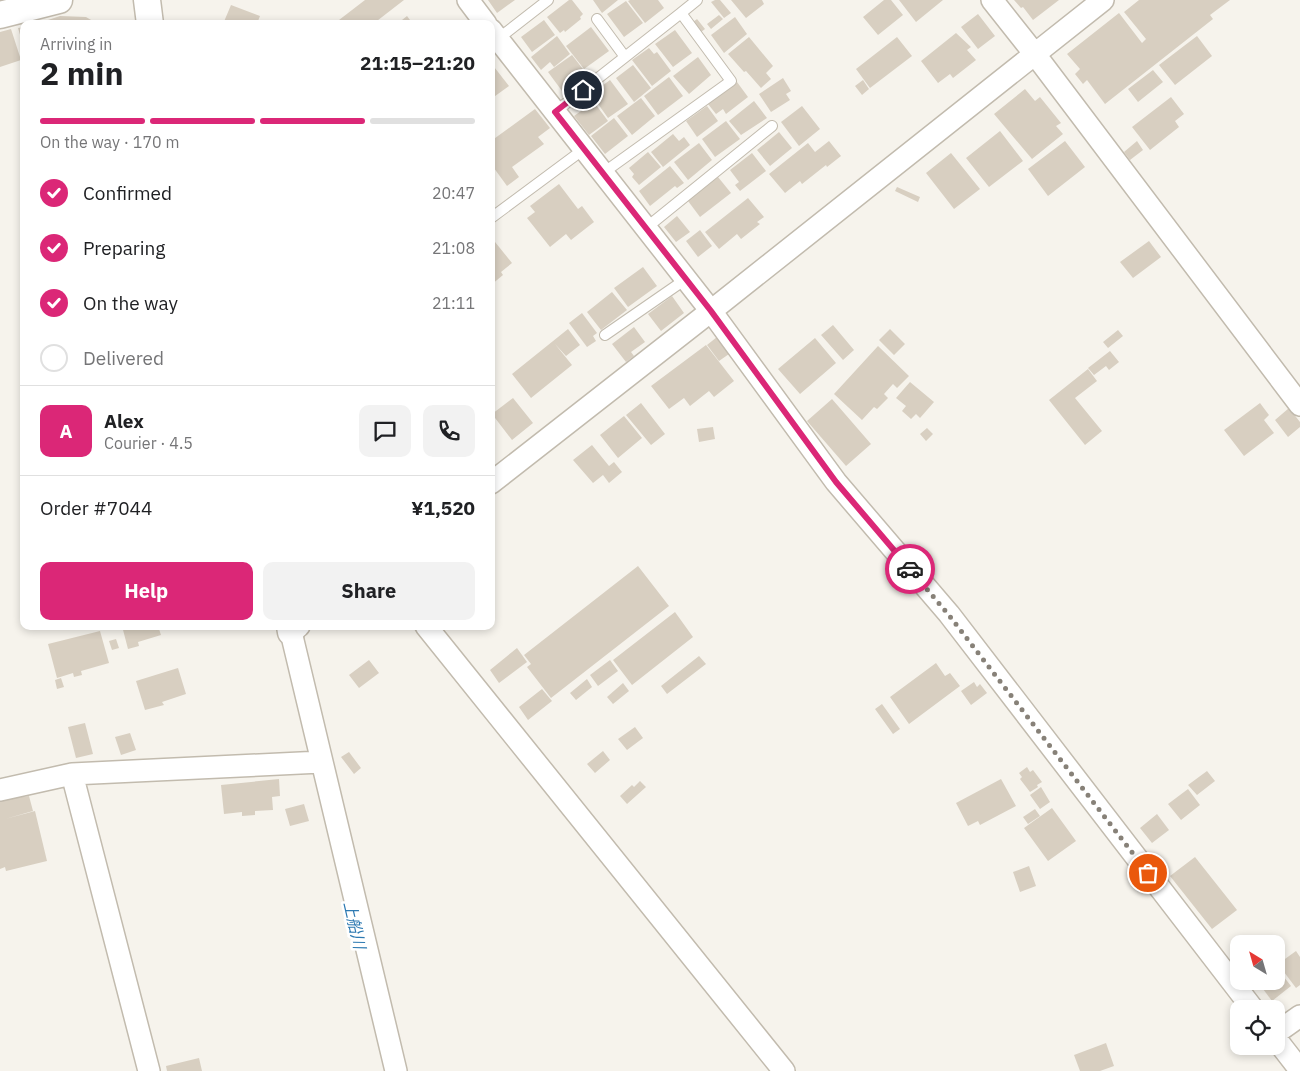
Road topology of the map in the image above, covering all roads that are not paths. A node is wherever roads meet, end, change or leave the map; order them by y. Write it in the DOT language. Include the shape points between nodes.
graph roads {
  1 [pos="59,0"];
  2 [pos="147,0"];
  3 [pos="468,0"];
  4 [pos="548,0"];
  5 [pos="697,0"];
  6 [pos="992,0"];
  7 [pos="1103,0"];
  8 [pos="681,13"];
  9 [pos="0,16"];
  10 [pos="597,19"];
  11 [pos="150,20"];
  12 [pos="483,20"];
  13 [pos="495,29"];
  14 [pos="495,35"];
  15 [pos="1034,53"];
  16 [pos="624,57"];
  17 [pos="555,112"];
  18 [pos="772,126"];
  19 [pos="584,149"];
  20 [pos="603,173"];
  21 [pos="495,215"];
  22 [pos="646,228"];
  23 [pos="686,279"];
  24 [pos="711,311"];
  25 [pos="605,335"];
  26 [pos="1300,405"];
  27 [pos="495,480"];
  28 [pos="293,630"];
  29 [pos="429,630"];
  30 [pos="321,762"];
  31 [pos="72,774"];
  32 [pos="0,790"];
  33 [pos="1245,1000"];
  34 [pos="1300,1016"];
  35 [pos="1285,1027"];
  36 [pos="1285,1051"];
  37 [pos="1300,1070"];
  38 [pos="149,1071"];
  39 [pos="396,1071"];
  40 [pos="784,1071"];
  1 -- 9 [label="street"];
  2 -- 11 [label="street"];
  3 -- 12 [label="street"];
  4 -- 13 [label="lane"];
  5 -- 8 [label="lane"];
  6 -- 15 [label="street"];
  7 -- 15 [label="street"];
  8 -- 16 [label="lane"];
  8 -- 20 [label="lane" via="731,81"];
  10 -- 16 [label="lane"];
  14 -- 17 [label="street"];
  15 -- 24 [label="street"];
  15 -- 26 [label="street"];
  16 -- 17 [label="lane"];
  17 -- 19 [label="street"];
  18 -- 22 [label="lane"];
  19 -- 20 [label="street"];
  19 -- 21 [label="lane"];
  20 -- 22 [label="street"];
  22 -- 23 [label="street"];
  23 -- 24 [label="street"];
  23 -- 25 [label="lane"];
  24 -- 27 [label="street"];
  24 -- 33 [label="street" via="836,482 948,614"];
  28 -- 30 [label="street"];
  29 -- 40 [label="street"];
  30 -- 31 [label="street"];
  30 -- 39 [label="street"];
  31 -- 32 [label="street"];
  31 -- 38 [label="street"];
  34 -- 35 [label="street"];
  36 -- 37 [label="street"];
}
